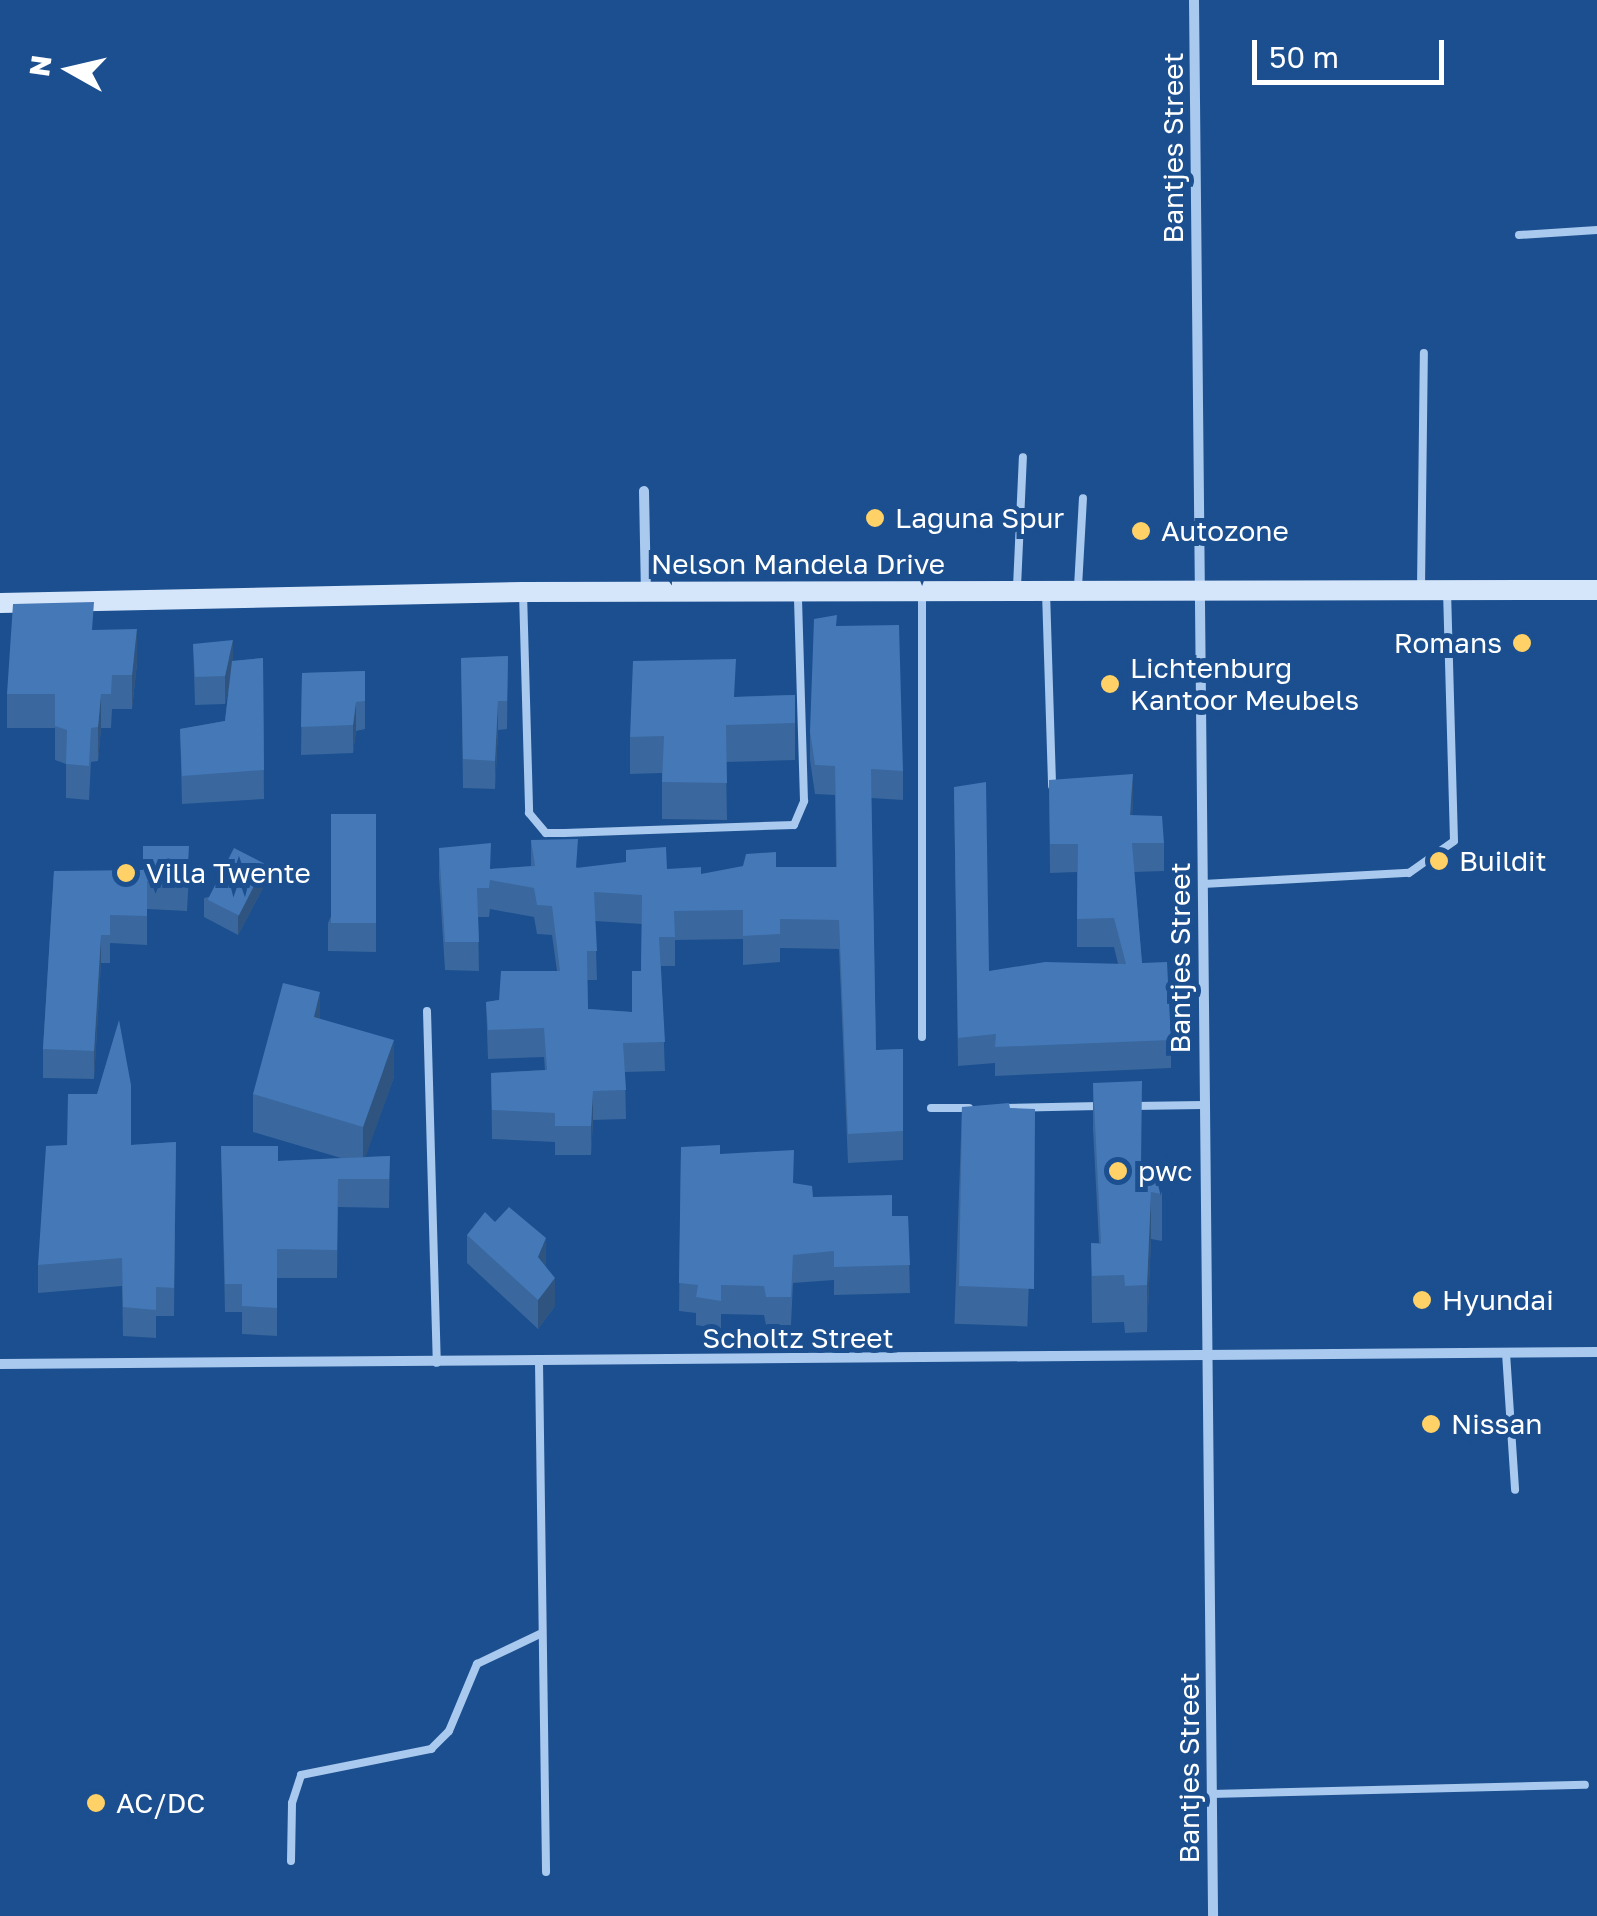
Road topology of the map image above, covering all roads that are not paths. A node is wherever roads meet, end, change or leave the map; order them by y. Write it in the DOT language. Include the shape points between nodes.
graph roads {
  1 [pos="1194,0"];
  2 [pos="1597,230"];
  3 [pos="1519,235"];
  4 [pos="1424,353"];
  5 [pos="1023,457"];
  6 [pos="644,491"];
  7 [pos="1083,498"];
  8 [pos="1447,590"];
  9 [pos="1597,590"];
  10 [pos="1421,591"];
  11 [pos="523,592"];
  12 [pos="646,592"];
  13 [pos="798,592"];
  14 [pos="922,592"];
  15 [pos="1016,592"];
  16 [pos="1046,592"];
  17 [pos="1078,592"];
  18 [pos="1199,592"];
  19 [pos="0,602"];
  20 [pos="1052,786"];
  21 [pos="1203,884"];
  22 [pos="427,1011"];
  23 [pos="922,1037"];
  24 [pos="1106,1106"];
  25 [pos="1126,1106"];
  26 [pos="1203,1106"];
  27 [pos="932,1108"];
  28 [pos="1597,1352"];
  29 [pos="1506,1354"];
  30 [pos="1208,1358"];
  31 [pos="437,1362"];
  32 [pos="539,1362"];
  33 [pos="0,1364"];
  34 [pos="1515,1490"];
  35 [pos="540,1634"];
  36 [pos="1585,1785"];
  37 [pos="1212,1794"];
  38 [pos="291,1861"];
  39 [pos="546,1872"];
  40 [pos="1212,1916"];
  1 -- 18 [label="street, Bantjes Street"];
  2 -- 3 [label="lane"];
  4 -- 10 [label="lane"];
  5 -- 15 [label="lane"];
  6 -- 12 [label="street"];
  7 -- 17 [label="lane"];
  8 -- 9 [label="main road, Nelson Mandela Drive"];
  8 -- 10 [label="main road, Nelson Mandela Drive"];
  8 -- 21 [label="lane" via="1454,841 1409,873"];
  10 -- 18 [label="main road, Nelson Mandela Drive"];
  11 -- 12 [label="main road, Nelson Mandela Drive"];
  11 -- 13 [label="lane" via="529,813 546,833 564,833 794,825 804,801"];
  11 -- 19 [label="main road, Nelson Mandela Drive"];
  12 -- 13 [label="main road, Nelson Mandela Drive"];
  13 -- 14 [label="main road, Nelson Mandela Drive"];
  14 -- 15 [label="main road, Nelson Mandela Drive"];
  14 -- 23 [label="lane"];
  15 -- 16 [label="main road, Nelson Mandela Drive"];
  16 -- 17 [label="main road, Nelson Mandela Drive"];
  16 -- 20 [label="lane"];
  17 -- 18 [label="main road, Nelson Mandela Drive"];
  18 -- 21 [label="street, Bantjes Street"];
  21 -- 26 [label="street, Bantjes Street"];
  22 -- 31 [label="lane"];
  24 -- 27 [label="lane"];
  25 -- 26 [label="lane"];
  26 -- 30 [label="street, Bantjes Street"];
  28 -- 29 [label="street, Scholtz Street"];
  29 -- 30 [label="street, Scholtz Street"];
  29 -- 34 [label="lane"];
  30 -- 32 [label="street, Scholtz Street"];
  30 -- 37 [label="street, Bantjes Street"];
  31 -- 32 [label="street, Scholtz Street"];
  31 -- 33 [label="street, Scholtz Street"];
  32 -- 35 [label="lane"];
  35 -- 38 [label="lane" via="476,1664 449,1731 431,1749 302,1776 292,1803"];
  35 -- 39 [label="lane"];
  36 -- 37 [label="lane"];
  37 -- 40 [label="street, Bantjes Street"];
}
